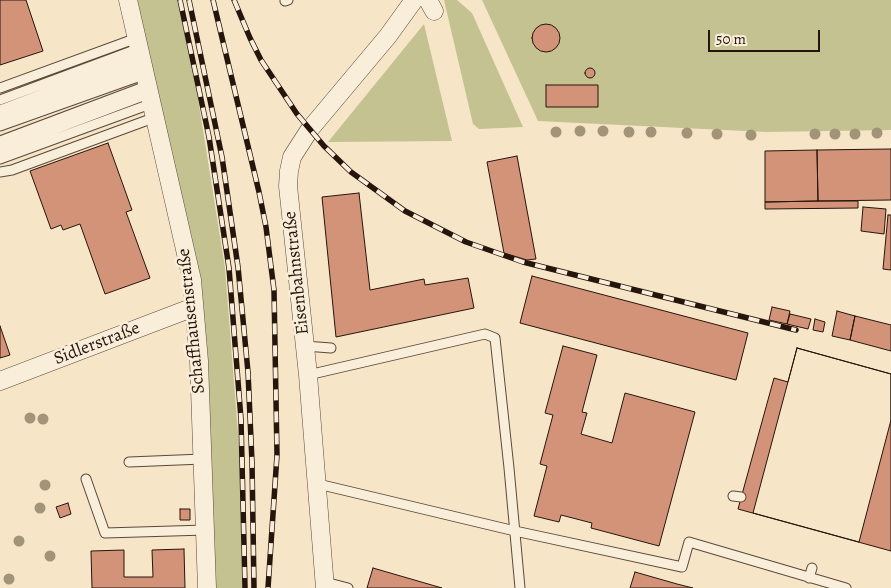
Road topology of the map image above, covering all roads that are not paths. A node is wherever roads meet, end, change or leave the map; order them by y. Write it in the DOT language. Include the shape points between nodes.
graph roads {
  1 [pos="128,0"];
  2 [pos="414,0"];
  3 [pos="146,75"];
  4 [pos="0,88"];
  5 [pos="0,100"];
  6 [pos="0,110"];
  7 [pos="0,119"];
  8 [pos="0,126"];
  9 [pos="0,141"];
  10 [pos="0,150"];
  11 [pos="0,160"];
  12 [pos="0,172"];
  13 [pos="194,306"];
  14 [pos="305,346"];
  15 [pos="331,348"];
  16 [pos="308,375"];
  17 [pos="0,382"];
  18 [pos="204,459"];
  19 [pos="129,462"];
  20 [pos="86,479"];
  21 [pos="318,484"];
  22 [pos="206,530"];
  23 [pos="515,531"];
  24 [pos="812,568"];
  25 [pos="809,578"];
  26 [pos="325,585"];
  27 [pos="207,588"];
  28 [pos="348,588"];
  29 [pos="520,588"];
  30 [pos="846,588"];
  1 -- 3 [label="street, Schaffhausenstraße"];
  2 -- 14 [label="street, Eisenbahnstraße" via="310,129 292,157 288,186"];
  3 -- 4 [label="lane"];
  3 -- 5 [label="lane"];
  3 -- 6 [label="lane"];
  3 -- 7 [label="lane"];
  3 -- 8 [label="lane"];
  3 -- 9 [label="lane"];
  3 -- 10 [label="lane"];
  3 -- 11 [label="lane"];
  3 -- 12 [label="lane" via="12,170"];
  3 -- 13 [label="street, Schaffhausenstraße" via="192,280"];
  13 -- 17 [label="street, Sidlerstraße"];
  13 -- 18 [label="street, Schaffhausenstraße"];
  14 -- 15 [label="lane"];
  14 -- 16 [label="street, Eisenbahnstraße"];
  16 -- 21 [label="street, Eisenbahnstraße"];
  16 -- 23 [label="lane" via="485,334 494,338"];
  18 -- 19 [label="lane"];
  18 -- 22 [label="street, Schaffhausenstraße"];
  20 -- 22 [label="lane" via="105,533"];
  21 -- 23 [label="lane"];
  21 -- 26 [label="street, Eisenbahnstraße"];
  22 -- 27 [label="street, Schaffhausenstraße"];
  23 -- 25 [label="lane" via="682,567 689,542"];
  23 -- 29 [label="lane"];
  24 -- 25 [label="lane"];
  25 -- 30 [label="lane"];
  26 -- 28 [label="lane"];
}
